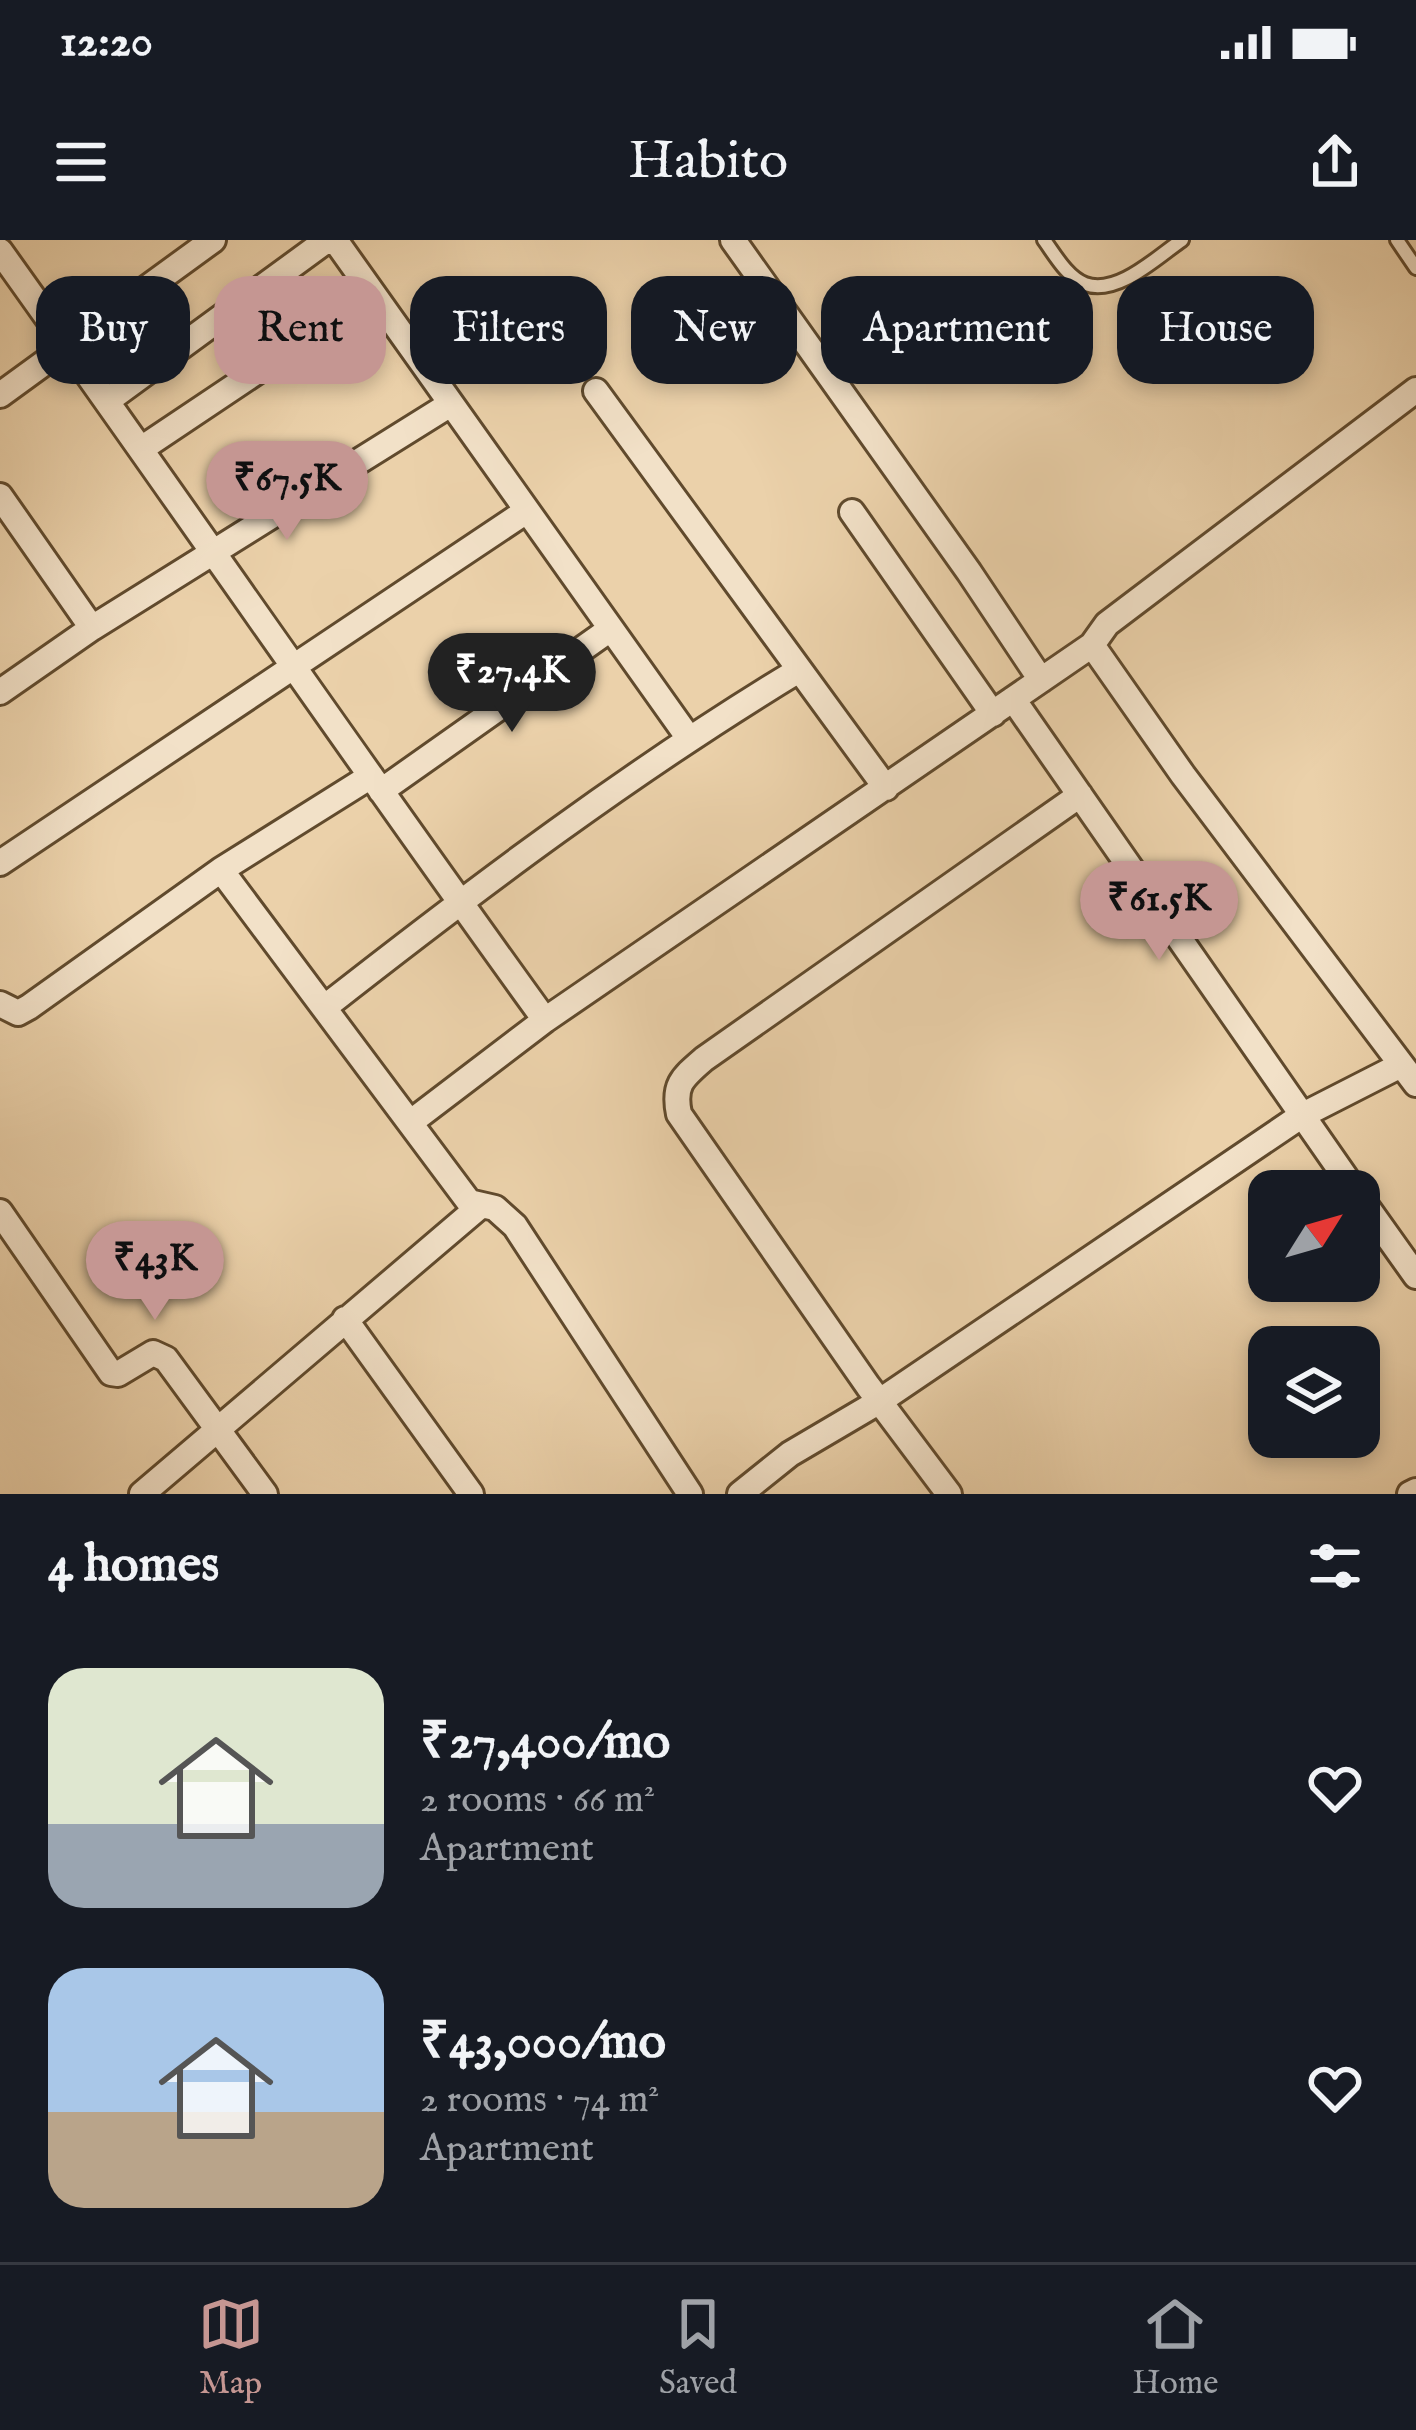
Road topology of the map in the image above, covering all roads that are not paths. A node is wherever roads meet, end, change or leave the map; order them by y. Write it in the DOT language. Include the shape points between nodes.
graph roads {
  1 [pos="213,240"];
  2 [pos="331,240"];
  3 [pos="733,240"];
  4 [pos="1044,240"];
  5 [pos="1182,240"];
  6 [pos="1397,240"];
  7 [pos="183,249"];
  8 [pos="0,251"];
  9 [pos="1416,268"];
  10 [pos="150,276"];
  11 [pos="357,276"];
  12 [pos="36,302"];
  13 [pos="386,316"];
  14 [pos="36,366"];
  15 [pos="94,384"];
  16 [pos="238,384"];
  17 [pos="2,389"];
  18 [pos="1416,390"];
  19 [pos="596,391"];
  20 [pos="106,401"];
  21 [pos="449,405"];
  22 [pos="141,449"];
  23 [pos="0,496"];
  24 [pos="525,512"];
  25 [pos="852,512"];
  26 [pos="214,553"];
  27 [pos="92,628"];
  28 [pos="609,630"];
  29 [pos="1092,645"];
  30 [pos="292,670"];
  31 [pos="799,670"];
  32 [pos="1041,680"];
  33 [pos="0,692"];
  34 [pos="1003,706"];
  35 [pos="688,737"];
  36 [pos="376,783"];
  37 [pos="886,788"];
  38 [pos="1080,795"];
  39 [pos="0,862"];
  40 [pos="221,870"];
  41 [pos="460,902"];
  42 [pos="0,1004"];
  43 [pos="326,1007"];
  44 [pos="545,1021"];
  45 [pos="1409,1074"];
  46 [pos="1301,1115"];
  47 [pos="411,1122"];
  48 [pos="1340,1170"];
  49 [pos="479,1207"];
  50 [pos="0,1212"];
  51 [pos="1380,1226"];
  52 [pos="1416,1276"];
  53 [pos="345,1319"];
  54 [pos="880,1401"];
  55 [pos="217,1427"];
  56 [pos="142,1494"];
  57 [pos="265,1494"];
  58 [pos="471,1494"];
  59 [pos="690,1494"];
  60 [pos="740,1494"];
  61 [pos="949,1494"];
  1 -- 7 [label="street"];
  2 -- 11 [label="street"];
  2 -- 20 [label="street"];
  3 -- 32 [label="street"];
  4 -- 5 [label="lane" via="1086,284 1112,284"];
  6 -- 9 [label="lane"];
  7 -- 10 [label="street"];
  8 -- 12 [label="street"];
  13 -- 21 [label="street"];
  14 -- 17 [label="street"];
  15 -- 20 [label="street"];
  16 -- 22 [label="street"];
  18 -- 29 [label="street" via="1106,624"];
  19 -- 31 [label="street"];
  20 -- 22 [label="street"];
  21 -- 24 [label="street"];
  21 -- 26 [label="street"];
  22 -- 26 [label="street"];
  23 -- 27 [label="street"];
  24 -- 28 [label="street"];
  24 -- 30 [label="street"];
  25 -- 34 [label="street"];
  26 -- 27 [label="street"];
  26 -- 30 [label="street"];
  27 -- 33 [label="street"];
  28 -- 35 [label="street"];
  28 -- 36 [label="street"];
  29 -- 32 [label="street"];
  29 -- 45 [label="street"];
  30 -- 36 [label="street"];
  30 -- 39 [label="street"];
  31 -- 35 [label="street"];
  31 -- 37 [label="street"];
  32 -- 34 [label="street"];
  34 -- 37 [label="street"];
  34 -- 38 [label="street"];
  35 -- 41 [label="street"];
  36 -- 40 [label="street"];
  36 -- 41 [label="street"];
  37 -- 44 [label="street"];
  38 -- 46 [label="street"];
  38 -- 54 [label="street" via="704,1059 674,1091 679,1114"];
  40 -- 42 [label="street" via="29,1007 18,1012"];
  40 -- 43 [label="street"];
  41 -- 43 [label="street"];
  41 -- 44 [label="street"];
  43 -- 47 [label="street"];
  44 -- 47 [label="street"];
  45 -- 46 [label="street"];
  46 -- 48 [label="street"];
  46 -- 54 [label="street"];
  47 -- 49 [label="street"];
  49 -- 53 [label="street"];
  49 -- 59 [label="street" via="495,1208 515,1226"];
  50 -- 55 [label="street" via="111,1373 159,1354"];
  51 -- 52 [label="street"];
  53 -- 55 [label="street"];
  53 -- 58 [label="street"];
  54 -- 60 [label="street"];
  54 -- 61 [label="street"];
  55 -- 56 [label="street"];
  55 -- 57 [label="street"];
}
